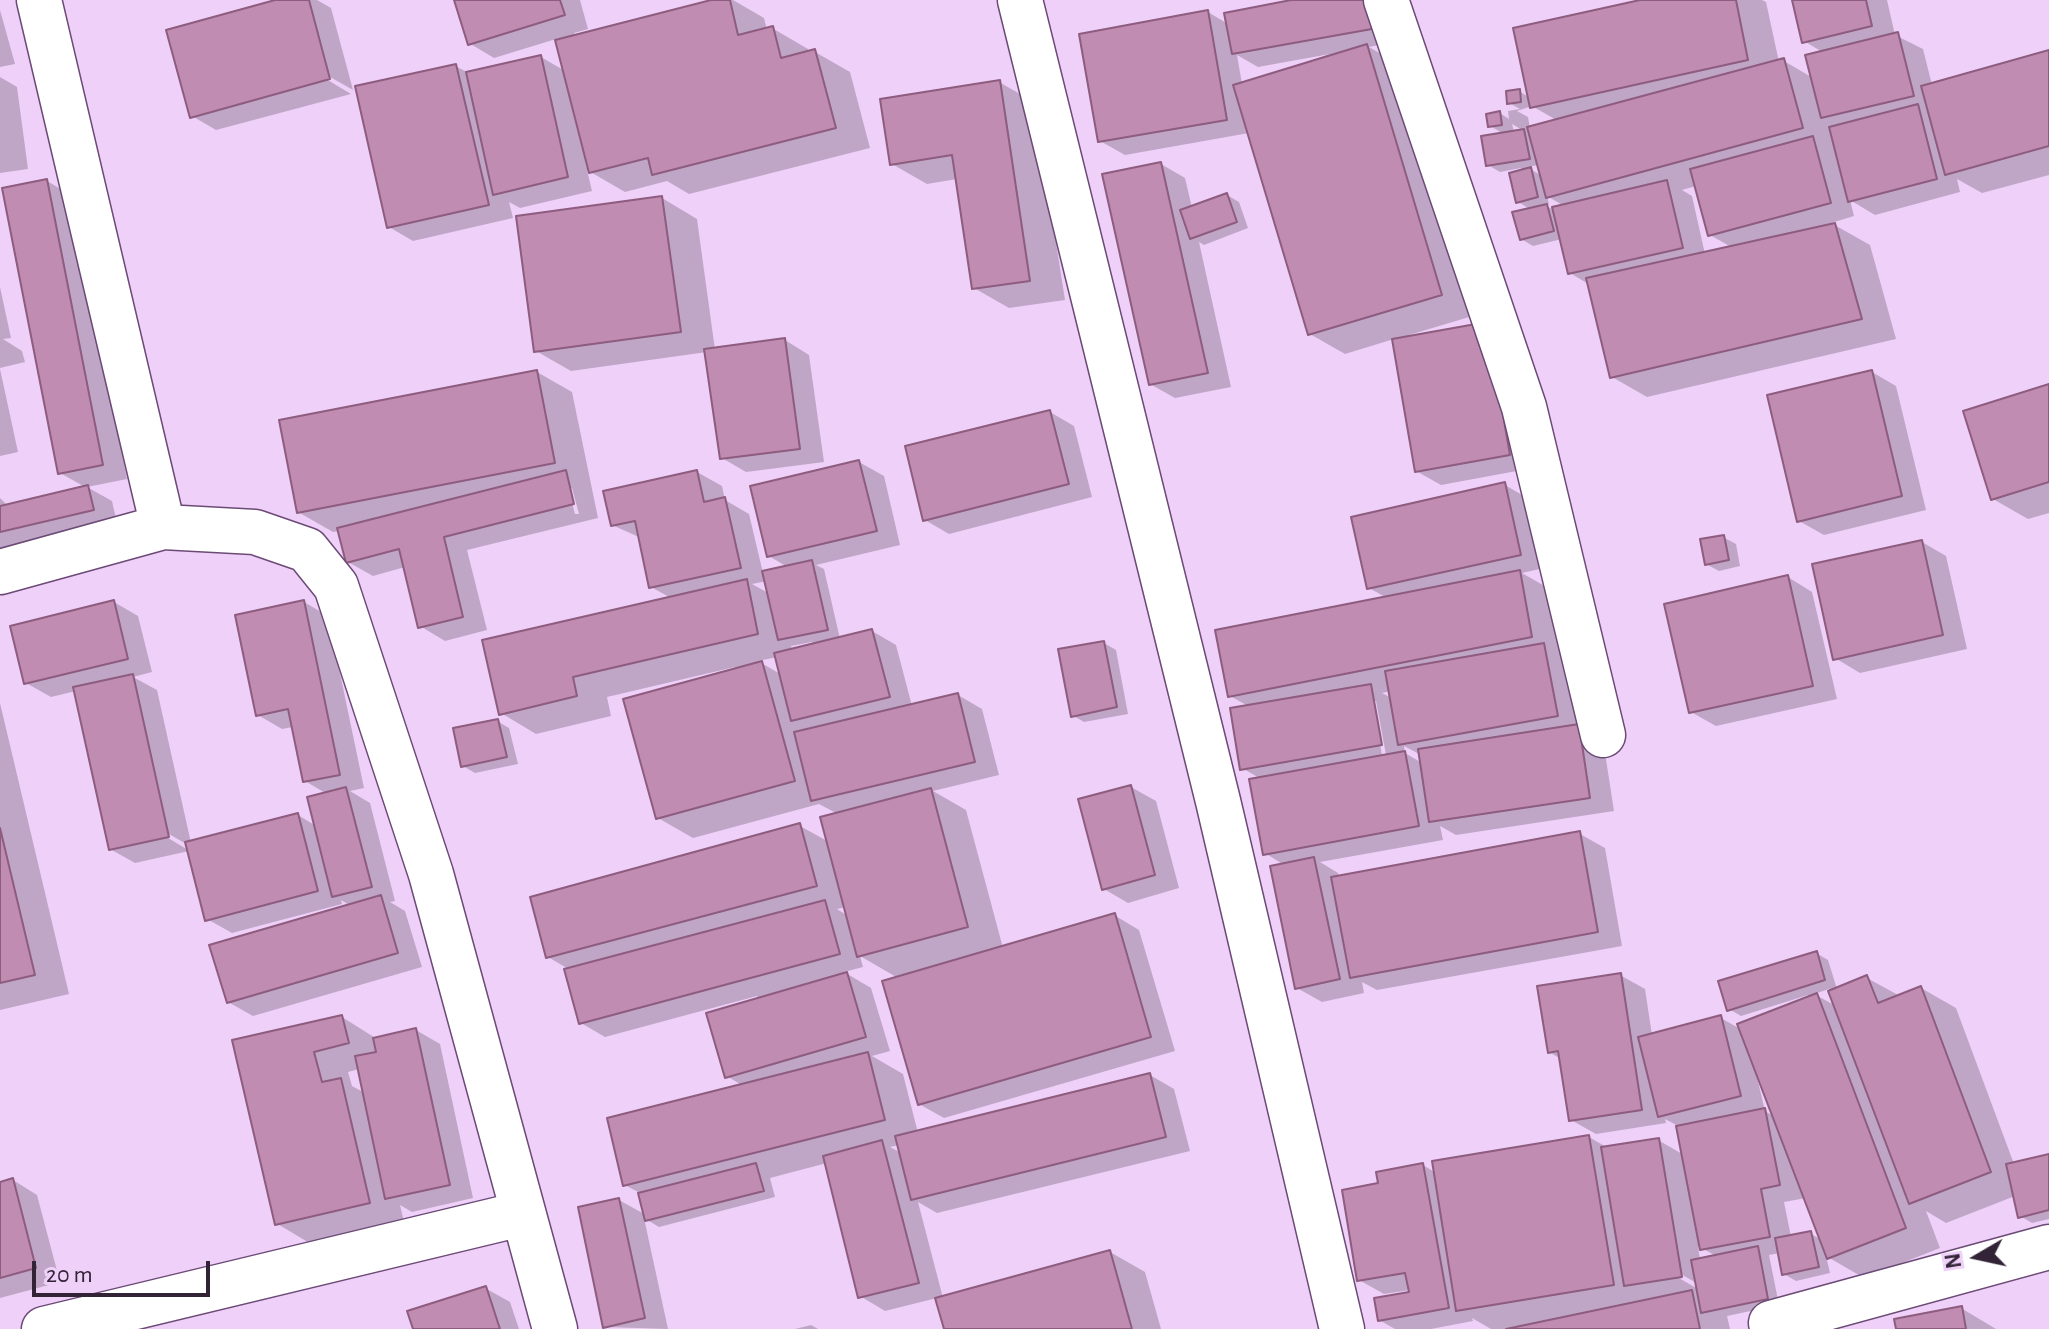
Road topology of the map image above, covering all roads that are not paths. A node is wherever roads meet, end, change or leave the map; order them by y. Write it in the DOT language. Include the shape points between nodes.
graph roads {
  1 [pos="39,0"];
  2 [pos="1020,0"];
  3 [pos="1386,0"];
  4 [pos="163,527"];
  5 [pos="0,572"];
  6 [pos="1603,735"];
  7 [pos="521,1214"];
  8 [pos="2049,1247"];
  9 [pos="1771,1323"];
  10 [pos="44,1329"];
  11 [pos="555,1329"];
  12 [pos="1342,1329"];
  1 -- 4 [label="street"];
  2 -- 12 [label="street"];
  3 -- 6 [label="street" via="1524,407"];
  4 -- 5 [label="street"];
  4 -- 7 [label="street" via="255,532 307,550 336,586 431,874"];
  7 -- 10 [label="street"];
  7 -- 11 [label="street"];
  8 -- 9 [label="street"];
}
